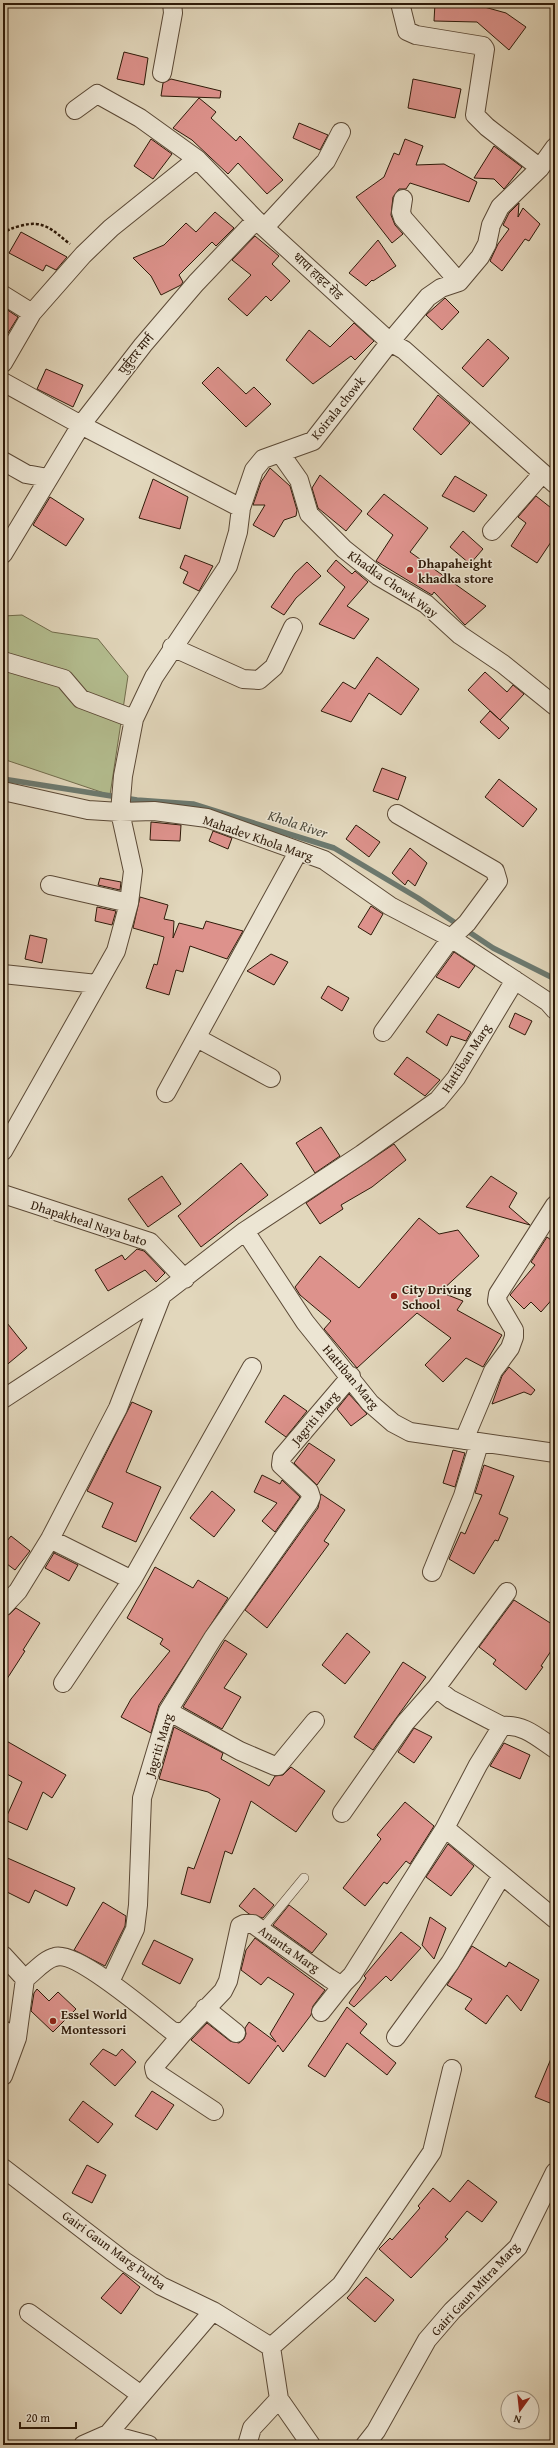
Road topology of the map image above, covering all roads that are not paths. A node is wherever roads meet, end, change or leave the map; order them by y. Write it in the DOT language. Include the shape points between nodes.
graph roads {
  1 [pos="172,3"];
  2 [pos="400,3"];
  3 [pos="162,73"];
  4 [pos="75,110"];
  5 [pos="341,132"];
  6 [pos="555,147"];
  7 [pos="197,160"];
  8 [pos="540,168"];
  9 [pos="403,199"];
  10 [pos="260,223"];
  11 [pos="458,282"];
  12 [pos="3,295"];
  13 [pos="32,313"];
  14 [pos="390,342"];
  15 [pos="3,363"];
  16 [pos="3,382"];
  17 [pos="81,425"];
  18 [pos="280,453"];
  19 [pos="3,461"];
  20 [pos="48,478"];
  21 [pos="548,479"];
  22 [pos="241,508"];
  23 [pos="492,531"];
  24 [pos="3,554"];
  25 [pos="293,627"];
  26 [pos="172,647"];
  27 [pos="3,661"];
  28 [pos="555,706"];
  29 [pos="134,719"];
  30 [pos="3,791"];
  31 [pos="120,807"];
  32 [pos="397,814"];
  33 [pos="298,852"];
  34 [pos="50,885"];
  35 [pos="129,903"];
  36 [pos="458,931"];
  37 [pos="3,974"];
  38 [pos="515,980"];
  39 [pos="97,984"];
  40 [pos="553,1000"];
  41 [pos="383,1032"];
  42 [pos="197,1038"];
  43 [pos="271,1078"];
  44 [pos="166,1093"];
  45 [pos="3,1151"];
  46 [pos="3,1194"];
  47 [pos="555,1205"];
  48 [pos="550,1226"];
  49 [pos="245,1231"];
  50 [pos="185,1279"];
  51 [pos="162,1295"];
  52 [pos="252,1367"];
  53 [pos="351,1376"];
  54 [pos="3,1399"];
  55 [pos="472,1442"];
  56 [pos="555,1453"];
  57 [pos="50,1539"];
  58 [pos="432,1572"];
  59 [pos="132,1580"];
  60 [pos="507,1592"];
  61 [pos="3,1607"];
  62 [pos="63,1683"];
  63 [pos="436,1688"];
  64 [pos="168,1710"];
  65 [pos="315,1721"];
  66 [pos="502,1726"];
  67 [pos="555,1749"];
  68 [pos="342,1813"];
  69 [pos="445,1828"];
  70 [pos="502,1875"];
  71 [pos="304,1878"];
  72 [pos="555,1919"];
  73 [pos="262,1929"];
  74 [pos="3,1955"];
  75 [pos="26,1978"];
  76 [pos="110,1982"];
  77 [pos="344,1983"];
  78 [pos="205,2008"];
  79 [pos="321,2012"];
  80 [pos="182,2033"];
  81 [pos="236,2033"];
  82 [pos="10,2034"];
  83 [pos="396,2037"];
  84 [pos="452,2069"];
  85 [pos="3,2076"];
  86 [pos="214,2111"];
  87 [pos="3,2168"];
  88 [pos="555,2172"];
  89 [pos="213,2311"];
  90 [pos="28,2313"];
  91 [pos="271,2347"];
  92 [pos="141,2395"];
  93 [pos="280,2399"];
  94 [pos="108,2434"];
  95 [pos="83,2445"];
  96 [pos="149,2445"];
  97 [pos="247,2445"];
  98 [pos="311,2445"];
  99 [pos="365,2445"];
  1 -- 3 [label="street" via="173,13"];
  2 -- 8 [label="street" via="407,31 416,35 483,46 485,49 475,114 487,127"];
  4 -- 7 [label="street, धापा हाइट रोड" via="97,94 107,98 140,118"];
  5 -- 10 [label="street, पुर्बुटार मार्ग" via="326,162"];
  6 -- 8 [label="street, Koirala chowk"];
  7 -- 10 [label="street, धापा हाइट रोड"];
  7 -- 13 [label="street" via="111,228 83,254"];
  8 -- 11 [label="street, Koirala chowk" via="500,207 490,225 487,244 480,257"];
  9 -- 11 [label="street" via="403,218"];
  10 -- 14 [label="street, धापा हाइट रोड"];
  10 -- 17 [label="street, पुर्बुटार मार्ग" via="196,283 143,345"];
  11 -- 14 [label="street, Koirala chowk" via="435,291"];
  12 -- 13 [label="street"];
  13 -- 15 [label="street"];
  14 -- 18 [label="street, Koirala chowk" via="314,441"];
  14 -- 21 [label="street, धापा हाइट रोड" via="404,350"];
  16 -- 17 [label="street"];
  17 -- 20 [label="street, पुर्बुटार मार्ग"];
  17 -- 22 [label="street"];
  18 -- 22 [label="street, Koirala chowk" via="263,459 254,470"];
  18 -- 28 [label="street, Khadka Chowk Way" via="299,480 309,514 344,549 378,576 426,604 460,635 503,664"];
  19 -- 20 [label="street" via="26,474"];
  20 -- 24 [label="street, पुर्बुटार मार्ग"];
  21 -- 23 [label="street"];
  22 -- 26 [label="street, Koirala chowk" via="238,532 228,566"];
  25 -- 26 [label="street" via="274,668 259,680 243,679"];
  26 -- 29 [label="street, Koirala chowk"];
  27 -- 29 [label="street" via="64,678 81,699"];
  29 -- 31 [label="street, Koirala chowk"];
  30 -- 31 [label="street, Mahadev Khola Marg" via="88,810"];
  31 -- 33 [label="street, Mahadev Khola Marg" via="207,818"];
  31 -- 35 [label="street" via="133,871"];
  32 -- 36 [label="street" via="498,875 498,881"];
  33 -- 36 [label="street, Mahadev Khola Marg" via="324,860 390,906"];
  33 -- 42 [label="street"];
  34 -- 35 [label="street"];
  35 -- 39 [label="street" via="116,951"];
  36 -- 38 [label="street, Mahadev Khola Marg"];
  36 -- 41 [label="street"];
  37 -- 39 [label="street"];
  38 -- 40 [label="street, Mahadev Khola Marg"];
  38 -- 49 [label="street, Hattiban Marg" via="456,1078 438,1100"];
  39 -- 45 [label="street"];
  42 -- 43 [label="street"];
  42 -- 44 [label="street"];
  46 -- 50 [label="street, Dhapakheal Naya bato" via="150,1242"];
  47 -- 48 [label="street"];
  48 -- 55 [label="street" via="498,1294 497,1301 514,1330 514,1337 510,1348 493,1371"];
  49 -- 50 [label="street, Hattiban Marg"];
  49 -- 53 [label="street, Hattiban Marg" via="306,1322"];
  50 -- 51 [label="street, Hattiban Marg"];
  51 -- 54 [label="street, Hattiban Marg"];
  51 -- 57 [label="street" via="118,1408"];
  52 -- 59 [label="street"];
  53 -- 55 [label="street, Hattiban Marg" via="370,1403 393,1423 410,1432"];
  53 -- 64 [label="street, Jagriti Marg" via="282,1457 281,1465 312,1496 270,1561 213,1638"];
  55 -- 56 [label="street, Hattiban Marg"];
  55 -- 58 [label="street" via="463,1496"];
  57 -- 59 [label="street"];
  57 -- 61 [label="street" via="18,1591"];
  59 -- 62 [label="street"];
  60 -- 63 [label="street"];
  63 -- 66 [label="street" via="450,1699"];
  63 -- 68 [label="street" via="405,1723"];
  64 -- 65 [label="street" via="240,1751 275,1766 278,1766"];
  64 -- 76 [label="street, Jagriti Marg" via="142,1798 135,1929"];
  66 -- 67 [label="street" via="514,1725 530,1731"];
  66 -- 69 [label="street"];
  69 -- 70 [label="street"];
  69 -- 77 [label="street" via="352,1975"];
  70 -- 72 [label="street"];
  70 -- 83 [label="street" via="450,1963"];
  71 -- 73 [label="lane"];
  73 -- 77 [label="street, Ananta Marg" via="329,1978 337,1983"];
  73 -- 78 [label="street, Ananta Marg" via="249,1923 240,1926 226,1986"];
  74 -- 75 [label="street"];
  75 -- 76 [label="street" via="54,1957 66,1956"];
  75 -- 82 [label="street"];
  76 -- 80 [label="street" via="172,2031"];
  77 -- 79 [label="street"];
  78 -- 80 [label="street, Ananta Marg"];
  78 -- 81 [label="street"];
  80 -- 86 [label="street, Ananta Marg" via="157,2061 155,2072"];
  82 -- 85 [label="street"];
  84 -- 91 [label="street" via="432,2152 341,2285"];
  87 -- 89 [label="street, Gairi Gaun Marg Purba" via="136,2269 161,2286"];
  88 -- 99 [label="street, Gairi Gaun Mitra Marg" via="518,2247 452,2311 428,2340 376,2431"];
  89 -- 91 [label="street, Gairi Gaun Marg Purba"];
  89 -- 92 [label="street"];
  90 -- 92 [label="street"];
  91 -- 93 [label="street"];
  92 -- 94 [label="street"];
  93 -- 97 [label="street" via="252,2428"];
  93 -- 98 [label="street"];
  94 -- 95 [label="street"];
  94 -- 96 [label="street"];
}
